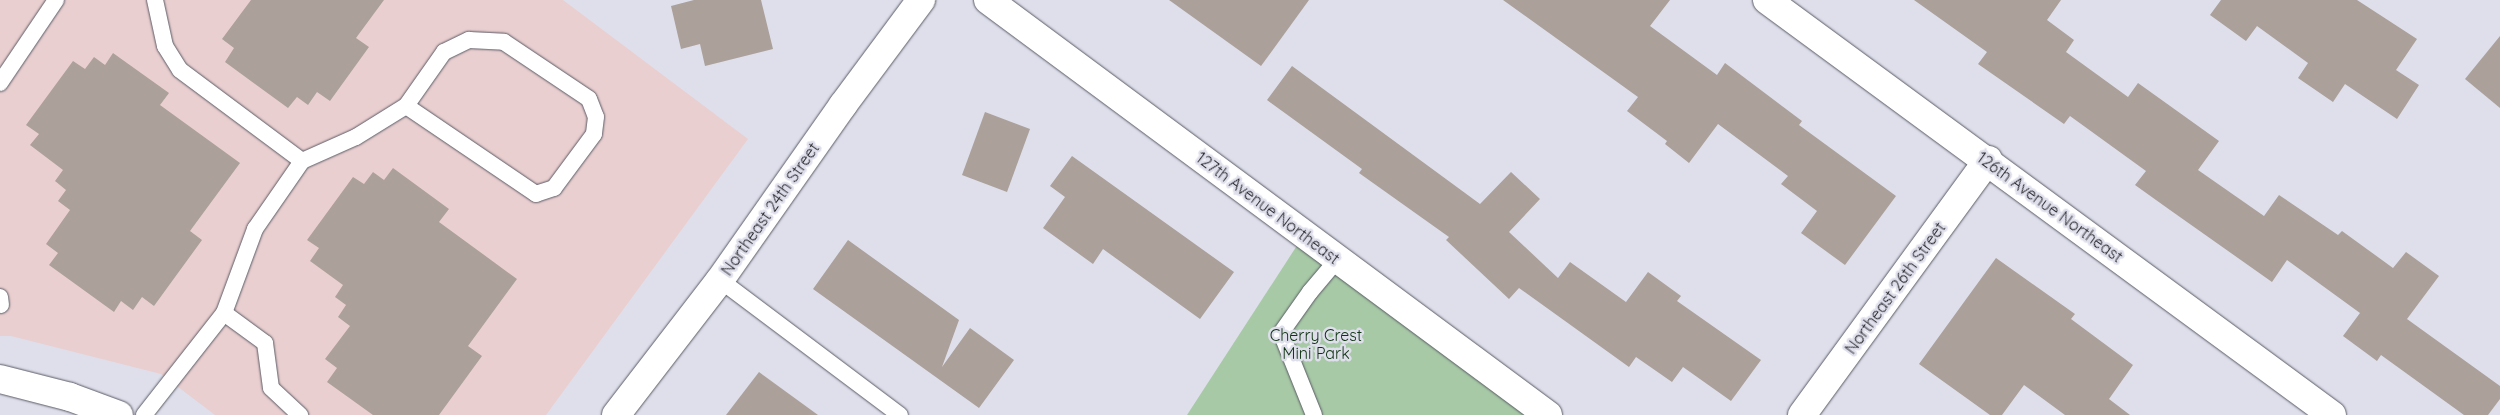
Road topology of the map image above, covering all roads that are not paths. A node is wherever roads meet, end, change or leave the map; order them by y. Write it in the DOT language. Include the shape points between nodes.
graph roads {
  1 [pos="56,0"];
  2 [pos="155,0"];
  3 [pos="921,0"];
  4 [pos="988,0"];
  5 [pos="1767,0"];
  6 [pos="0,82"];
  7 [pos="406,106"];
  8 [pos="1988,160"];
  9 [pos="302,161"];
  10 [pos="1337,260"];
  11 [pos="720,280"];
  12 [pos="224,313"];
  13 [pos="0,379"];
  14 [pos="119,415"];
  15 [pos="144,415"];
  16 [pos="300,415"];
  17 [pos="616,415"];
  18 [pos="900,415"];
  19 [pos="1314,415"];
  20 [pos="1548,415"];
  21 [pos="1802,415"];
  22 [pos="2332,415"];
  1 -- 6 [label="lane"];
  2 -- 9 [label="lane" via="165,46 180,70"];
  3 -- 11 [label="street, Northeast 24th Street"];
  4 -- 10 [label="street, 127th Avenue Northeast"];
  5 -- 8 [label="street, 126th Avenue Northeast"];
  7 -- 7 [label="lane" via="444,52 469,40 478,40 504,42 589,98 596,117 594,134 554,188 536,194"];
  7 -- 9 [label="lane" via="356,137"];
  8 -- 21 [label="street, Northeast 26th Street"];
  8 -- 22 [label="street, 126th Avenue Northeast"];
  9 -- 12 [label="lane" via="255,229"];
  10 -- 19 [label="lane" via="1281,333"];
  10 -- 20 [label="street, 127th Avenue Northeast"];
  11 -- 17 [label="street, Northeast 24th Street"];
  11 -- 18 [label="lane"];
  12 -- 15 [label="lane"];
  12 -- 16 [label="lane" via="265,342 272,388"];
  13 -- 14 [label="street" via="70,396"];
}
